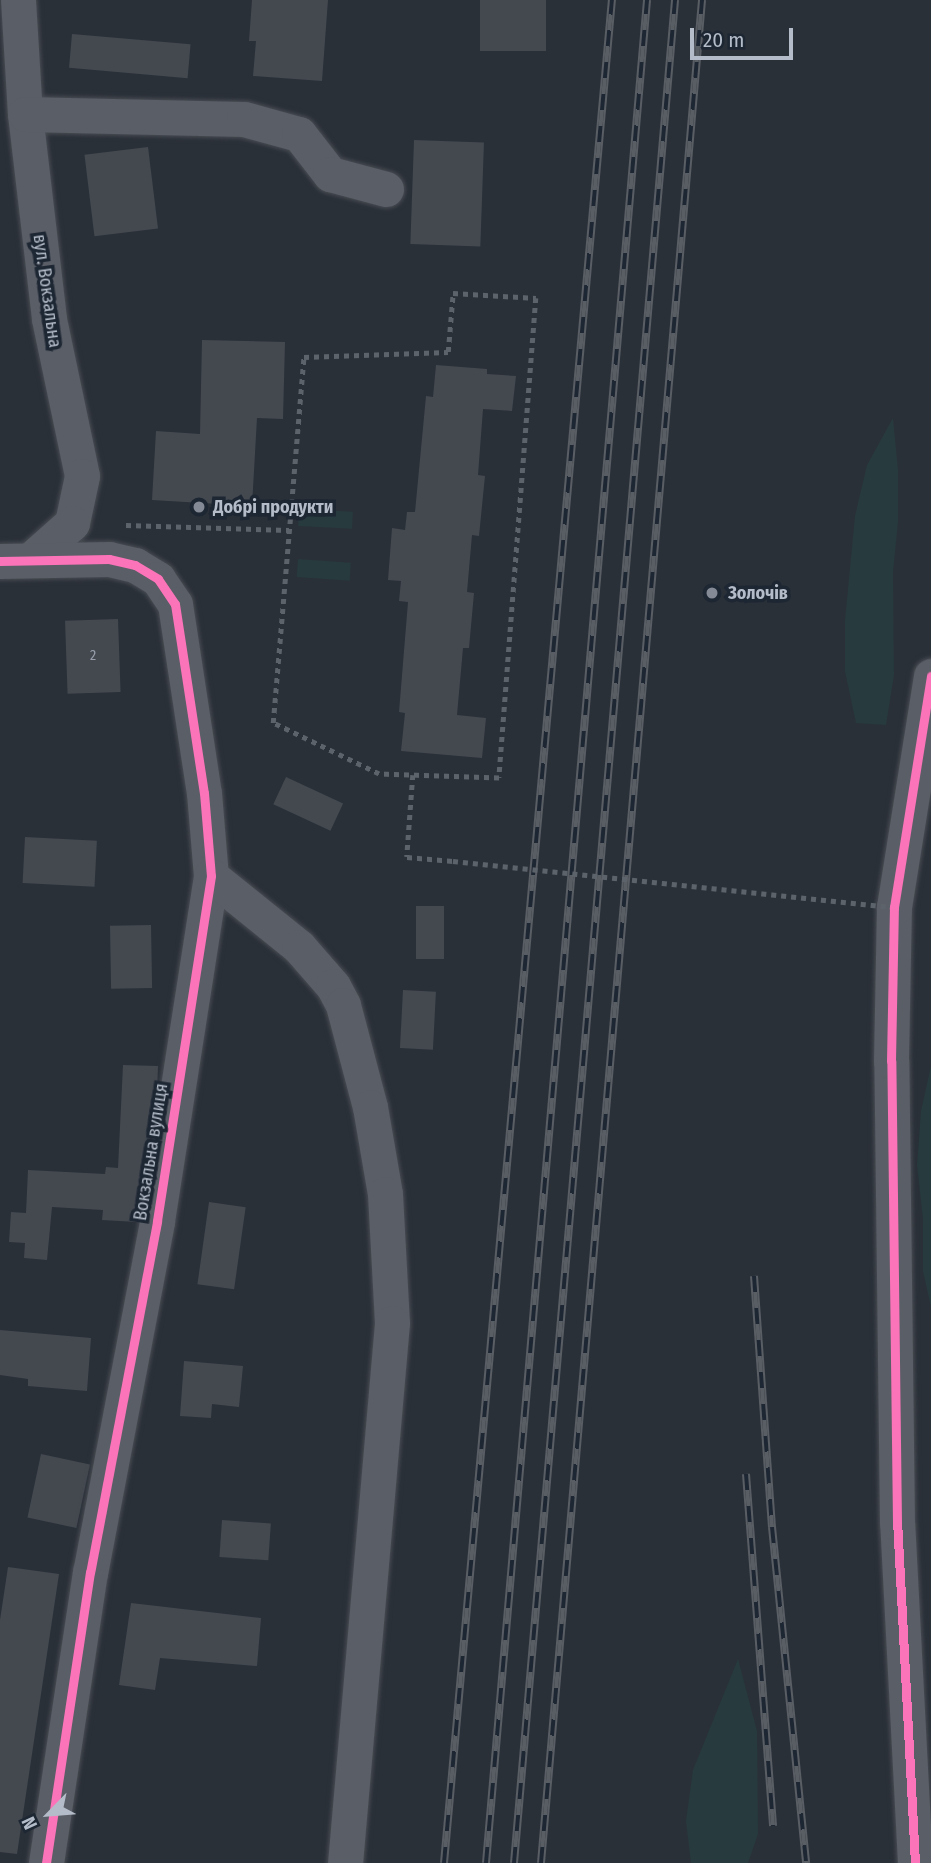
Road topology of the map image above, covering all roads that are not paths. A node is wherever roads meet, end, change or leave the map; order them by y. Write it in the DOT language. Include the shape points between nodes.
graph roads {
  1 [pos="18,0"];
  2 [pos="25,114"];
  3 [pos="386,189"];
  4 [pos="15,561"];
  5 [pos="931,676"];
  6 [pos="211,876"];
  7 [pos="46,1863"];
  8 [pos="345,1863"];
  9 [pos="915,1863"];
  1 -- 2 [label="street, вул. Вокзальна"];
  2 -- 3 [label="street" via="244,119 299,135 330,174"];
  2 -- 4 [label="street, вул. Вокзальна" via="49,318 82,476 72,523"];
  4 -- 6 [label="street, Вокзальна вулиця" via="109,559 135,565 158,579 175,604 204,793"];
  5 -- 9 [label="street" via="894,907 891,1061 897,1522"];
  6 -- 7 [label="street, Вокзальна вулиця" via="157,1223 90,1572"];
  6 -- 8 [label="street" via="299,947 343,1004 370,1107 384,1194 392,1322"];
}
